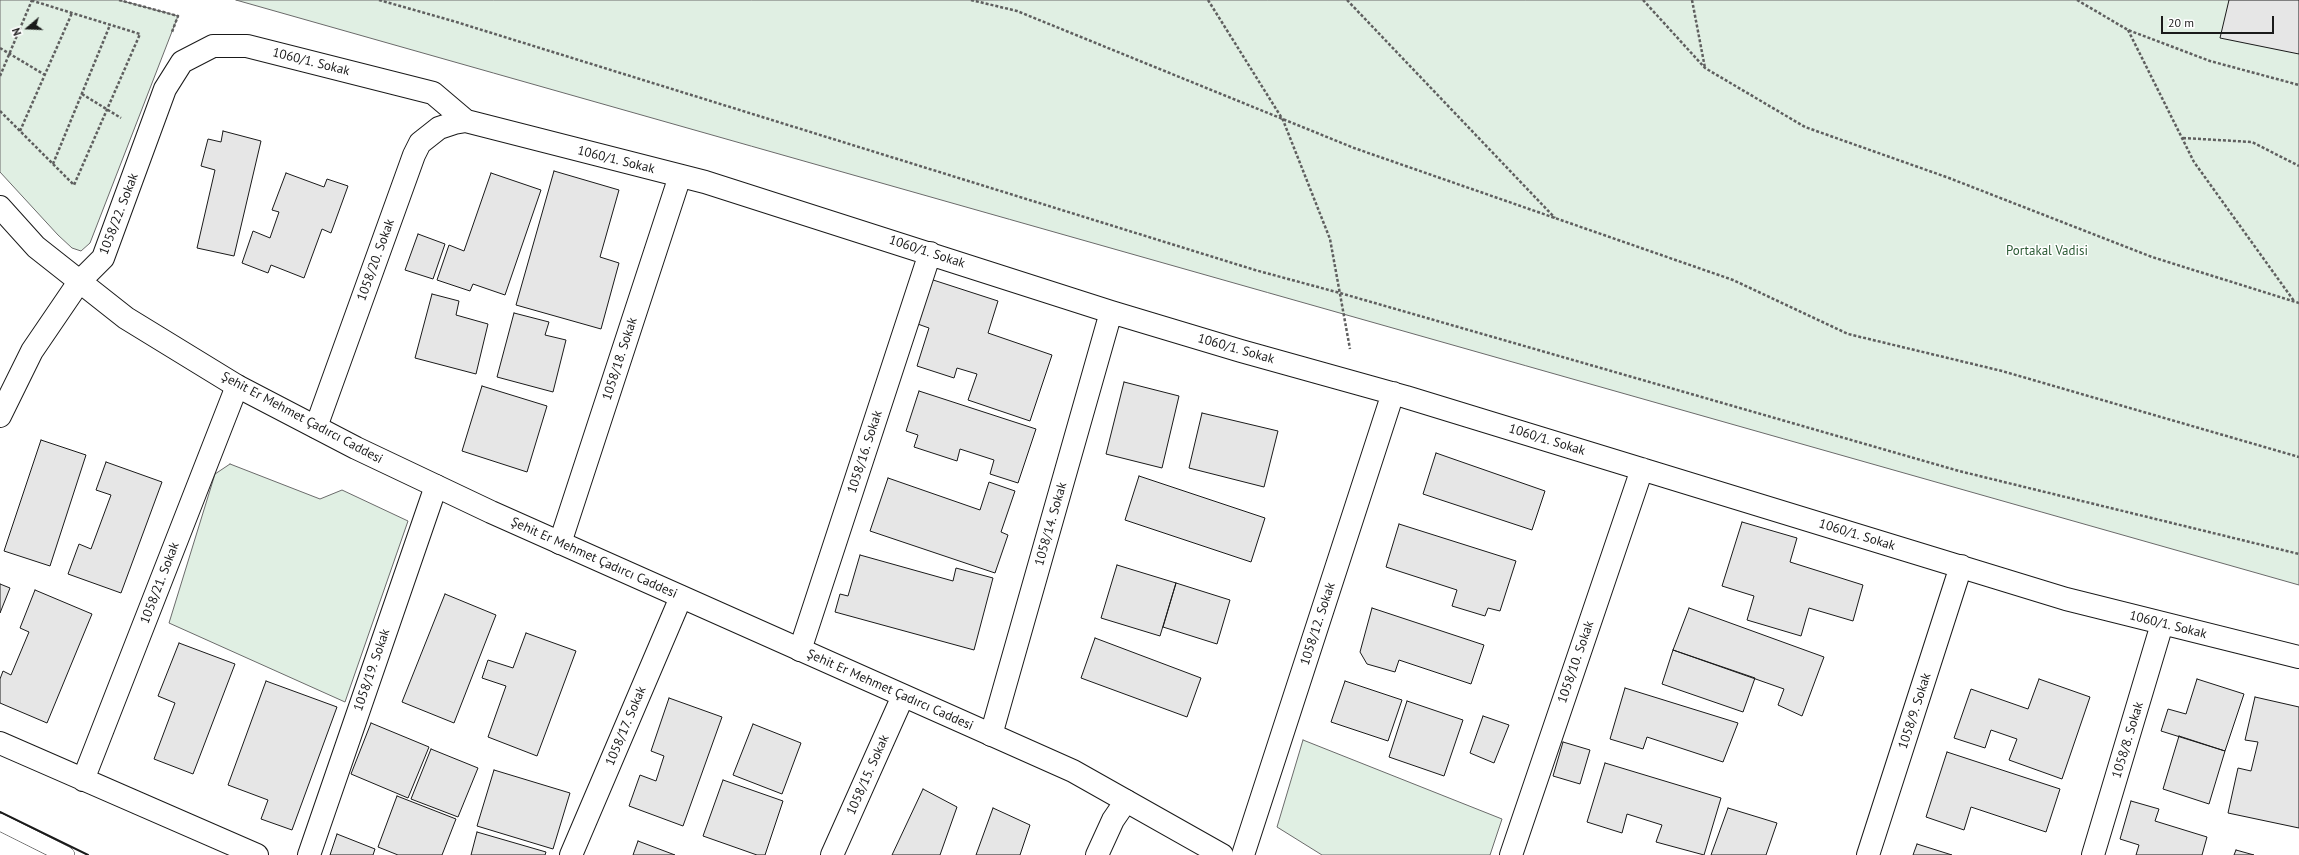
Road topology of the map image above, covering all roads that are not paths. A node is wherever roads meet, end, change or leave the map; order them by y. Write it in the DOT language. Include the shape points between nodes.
graph roads {
  1 [pos="182,62"];
  2 [pos="466,122"];
  3 [pos="680,176"];
  4 [pos="0,207"];
  5 [pos="930,253"];
  6 [pos="79,282"];
  7 [pos="1111,312"];
  8 [pos="237,386"];
  9 [pos="1393,393"];
  10 [pos="0,416"];
  11 [pos="316,427"];
  12 [pos="1642,470"];
  13 [pos="436,486"];
  14 [pos="560,543"];
  15 [pos="1961,566"];
  16 [pos="681,597"];
  17 [pos="2162,624"];
  18 [pos="800,650"];
  19 [pos="2299,657"];
  20 [pos="903,696"];
  21 [pos="991,735"];
  22 [pos="0,743"];
  23 [pos="83,780"];
  24 [pos="1126,801"];
  25 [pos="0,822"];
  26 [pos="66,855"];
  27 [pos="257,855"];
  28 [pos="309,855"];
  29 [pos="571,855"];
  30 [pos="832,855"];
  31 [pos="1097,855"];
  32 [pos="1222,855"];
  33 [pos="1243,855"];
  34 [pos="1511,855"];
  35 [pos="1868,855"];
  36 [pos="2093,855"];
  1 -- 2 [label="street, 1060/1. Sokak" via="213,46 247,46 434,93"];
  1 -- 6 [label="street, 1058/22. Sokak" via="165,89 103,258"];
  2 -- 3 [label="street, 1060/1. Sokak"];
  2 -- 11 [label="street, 1058/20. Sokak" via="439,128 420,143 414,155"];
  3 -- 5 [label="street, 1060/1. Sokak"];
  3 -- 14 [label="street, 1058/18. Sokak"];
  4 -- 6 [label="street, Şehit Er Mehmet Çadırcı Caddesi" via="36,247"];
  5 -- 7 [label="street, 1060/1. Sokak"];
  5 -- 18 [label="street, 1058/16. Sokak"];
  6 -- 8 [label="street, Şehit Er Mehmet Çadırcı Caddesi" via="126,318"];
  6 -- 10 [label="street, 1058/22. Sokak" via="32,351"];
  7 -- 9 [label="street, 1060/1. Sokak"];
  7 -- 21 [label="street, 1058/14. Sokak"];
  8 -- 11 [label="street, Şehit Er Mehmet Çadırcı Caddesi"];
  8 -- 23 [label="street, 1058/21. Sokak"];
  9 -- 12 [label="street, 1060/1. Sokak"];
  9 -- 33 [label="street, 1058/12. Sokak"];
  11 -- 13 [label="street, Şehit Er Mehmet Çadırcı Caddesi"];
  12 -- 15 [label="street, 1060/1. Sokak"];
  12 -- 34 [label="street, 1058/10. Sokak"];
  13 -- 14 [label="street, Şehit Er Mehmet Çadırcı Caddesi"];
  13 -- 28 [label="street, 1058/19. Sokak"];
  14 -- 16 [label="street, Şehit Er Mehmet Çadırcı Caddesi"];
  15 -- 17 [label="street, 1060/1. Sokak" via="2066,599"];
  15 -- 35 [label="street, 1058/9. Sokak"];
  16 -- 18 [label="street, Şehit Er Mehmet Çadırcı Caddesi"];
  16 -- 29 [label="street, 1058/17. Sokak"];
  17 -- 19 [label="street, 1060/1. Sokak"];
  17 -- 36 [label="street, 1058/8. Sokak"];
  18 -- 20 [label="street, Şehit Er Mehmet Çadırcı Caddesi"];
  20 -- 21 [label="street, Şehit Er Mehmet Çadırcı Caddesi"];
  20 -- 30 [label="street, 1058/15. Sokak"];
  21 -- 24 [label="street, Şehit Er Mehmet Çadırcı Caddesi" via="1073,771"];
  22 -- 23 [label="street"];
  23 -- 27 [label="street"];
  24 -- 31 [label="street" via="1113,820"];
  24 -- 32 [label="street, Şehit Er Mehmet Çadırcı Caddesi"];
  25 -- 26 [label="lane"];
}
